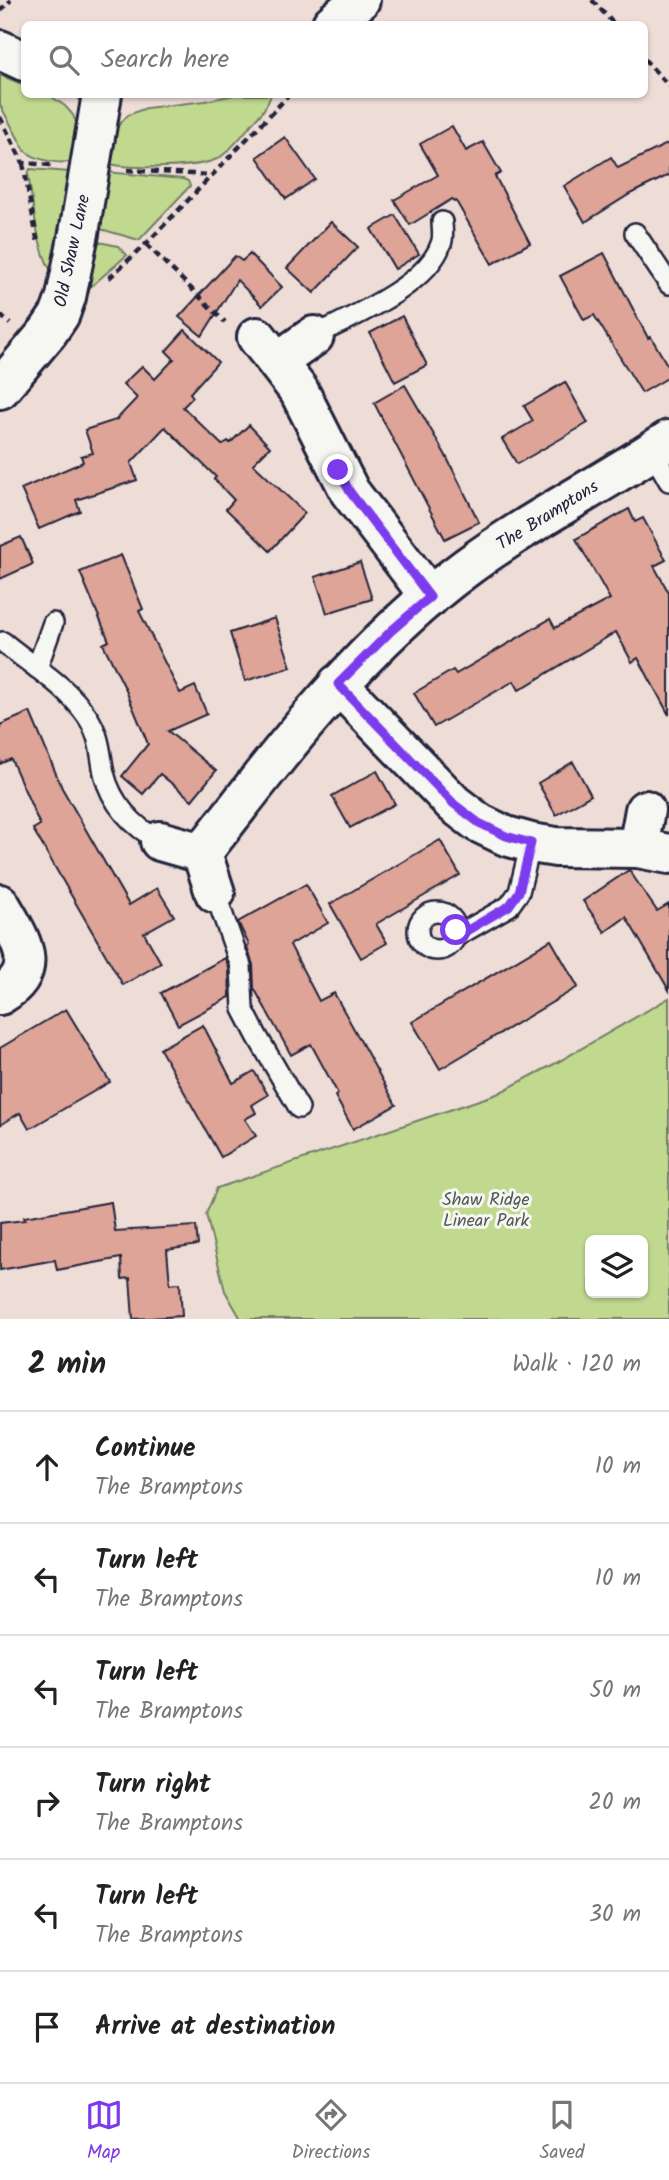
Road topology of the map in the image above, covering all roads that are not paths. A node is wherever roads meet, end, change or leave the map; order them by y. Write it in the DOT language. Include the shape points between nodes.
graph roads {
  1 [pos="360,0"];
  2 [pos="336,21"];
  3 [pos="0,50"];
  4 [pos="21,60"];
  5 [pos="101,98"];
  6 [pos="442,222"];
  7 [pos="635,233"];
  8 [pos="669,284"];
  9 [pos="314,336"];
  10 [pos="0,389"];
  11 [pos="663,458"];
  12 [pos="430,597"];
  13 [pos="53,623"];
  14 [pos="3,642"];
  15 [pos="37,668"];
  16 [pos="338,684"];
  17 [pos="645,810"];
  18 [pos="160,841"];
  19 [pos="531,843"];
  20 [pos="654,851"];
  21 [pos="202,853"];
  22 [pos="215,893"];
  23 [pos="0,905"];
  24 [pos="456,937"];
  25 [pos="0,995"];
  26 [pos="299,1108"];
  1 -- 2 [label="street"];
  3 -- 4 [label="street"];
  5 -- 10 [label="street, Old Shaw Lane" via="66,298 36,349"];
  6 -- 9 [label="lane" via="438,253 416,277"];
  7 -- 8 [label="lane"];
  9 -- 12 [label="street" via="267,349 299,391 350,492"];
  11 -- 12 [label="street, The Bramptons" via="499,546"];
  12 -- 16 [label="street, The Bramptons"];
  13 -- 15 [label="lane"];
  14 -- 15 [label="lane"];
  15 -- 18 [label="lane" via="52,677 95,729 109,790 120,809 144,833"];
  16 -- 19 [label="street" via="454,804 479,823"];
  16 -- 21 [label="street, The Bramptons"];
  17 -- 20 [label="street"];
  18 -- 21 [label="street"];
  19 -- 20 [label="street"];
  19 -- 24 [label="lane" via="519,892 509,906"];
  21 -- 22 [label="street"];
  22 -- 26 [label="lane" via="241,966 243,1009"];
  23 -- 25 [label="street" via="26,958 18,983"];
}
